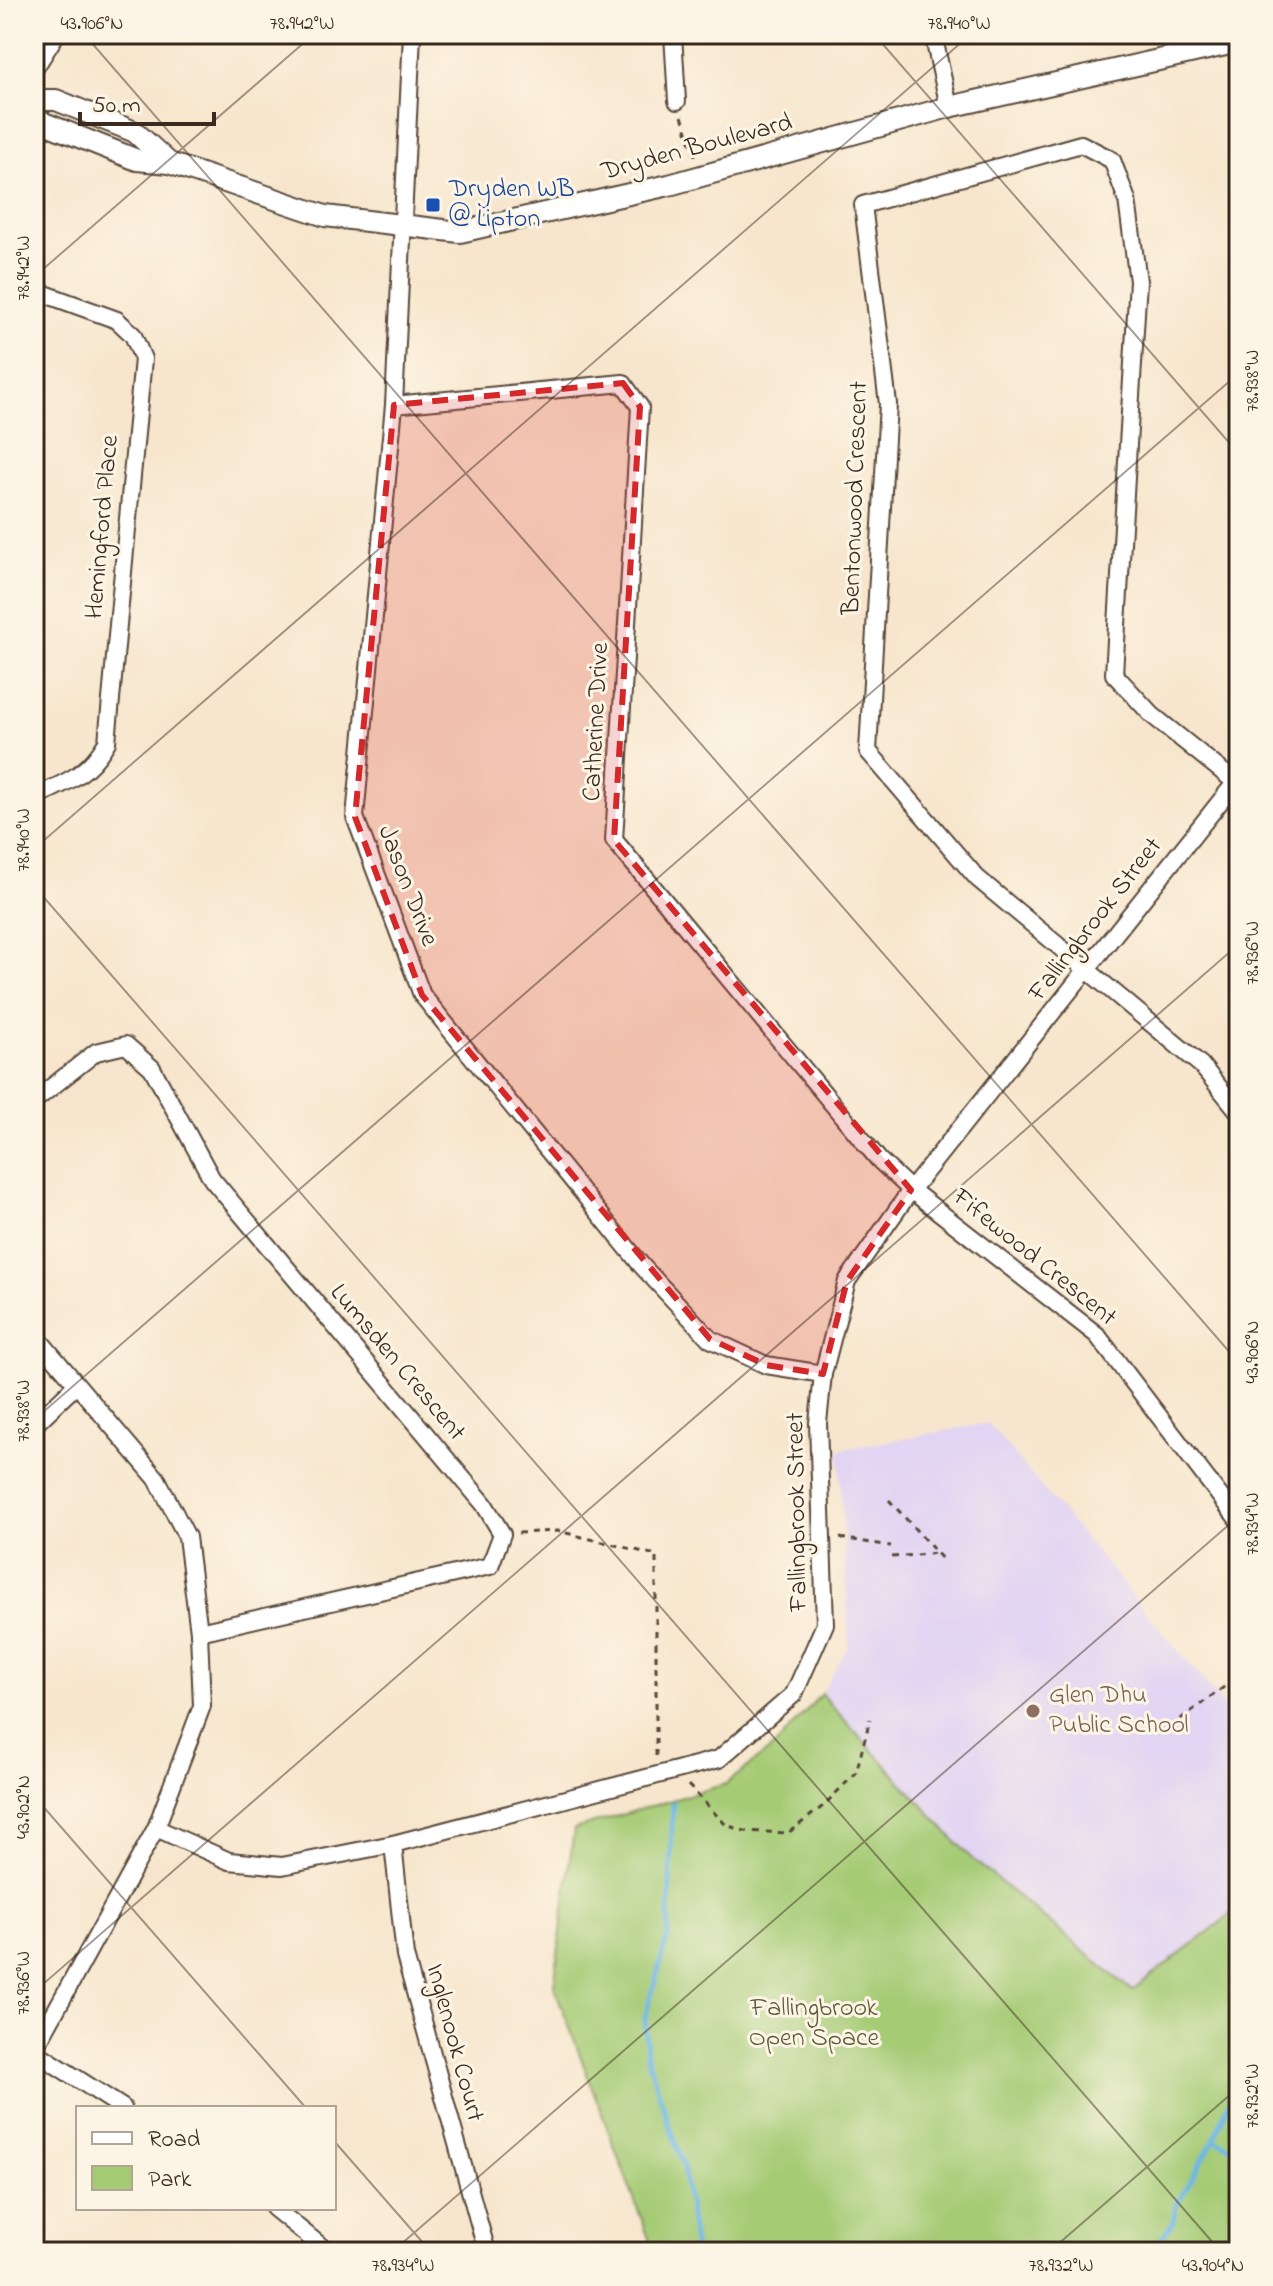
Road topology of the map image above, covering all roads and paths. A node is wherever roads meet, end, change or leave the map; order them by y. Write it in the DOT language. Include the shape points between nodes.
graph roads {
  1 [pos="54,34"];
  2 [pos="412,34"];
  3 [pos="673,34"];
  4 [pos="933,34"];
  5 [pos="1239,42"];
  6 [pos="34,66"];
  7 [pos="34,100"];
  8 [pos="677,101"];
  9 [pos="949,107"];
  10 [pos="34,116"];
  11 [pos="169,163"];
  12 [pos="701,176"];
  13 [pos="404,226"];
  14 [pos="34,290"];
  15 [pos="394,405"];
  16 [pos="1238,782"];
  17 [pos="34,797"];
  18 [pos="1088,970"];
  19 [pos="34,1101"];
  20 [pos="1239,1112"];
  21 [pos="911,1190"];
  22 [pos="34,1334"];
  23 [pos="823,1374"];
  24 [pos="76,1385"];
  25 [pos="34,1425"];
  26 [pos="889,1500"];
  27 [pos="1239,1521"];
  28 [pos="502,1534"];
  29 [pos="822,1535"];
  30 [pos="891,1546"];
  31 [pos="938,1553"];
  32 [pos="892,1557"];
  33 [pos="944,1561"];
  34 [pos="199,1632"];
  35 [pos="1239,1676"];
  36 [pos="870,1719"];
  37 [pos="1171,1726"];
  38 [pos="674,1771"];
  39 [pos="656,1776"];
  40 [pos="156,1828"];
  41 [pos="393,1844"];
  42 [pos="34,2050"];
  43 [pos="120,2106"];
  44 [pos="276,2210"];
  45 [pos="482,2251"];
  46 [pos="328,2252"];
  1 -- 6 [label="street"];
  2 -- 13 [label="street, Jason Drive"];
  3 -- 8 [label="street"];
  4 -- 9 [label="street"];
  5 -- 9 [label="street, Dryden Boulevard"];
  7 -- 11 [label="street, Dryden Boulevard" via="56,100 135,132"];
  8 -- 12 [label="path"];
  9 -- 12 [label="street, Dryden Boulevard"];
  10 -- 11 [label="street, Dryden Boulevard" via="137,160"];
  11 -- 13 [label="street, Dryden Boulevard" via="325,216"];
  12 -- 13 [label="street, Dryden Boulevard" via="460,232"];
  13 -- 15 [label="street, Jason Drive"];
  14 -- 17 [label="street, Hemingford Place" via="117,320 133,335 143,359 107,742 95,762 71,781"];
  15 -- 21 [label="street, Catherine Drive" via="623,383 640,407 614,840 879,1160"];
  15 -- 23 [label="street, Jason Drive" via="355,817 422,995 642,1266 710,1339 766,1365"];
  16 -- 18 [label="street, Fallingbrook Street"];
  16 -- 18 [label="street, Bentonwood Crescent" via="1152,715 1114,674 1138,281 1127,200 1112,160 1081,144 863,205 888,404 868,751 977,878"];
  18 -- 20 [label="street" via="1201,1065"];
  18 -- 21 [label="street, Fallingbrook Street"];
  19 -- 28 [label="street, Lumsden Crescent" via="96,1052 126,1045 152,1068 212,1179 484,1504"];
  21 -- 23 [label="street, Fallingbrook Street" via="847,1281"];
  21 -- 27 [label="street, Fifewood Crescent" via="1097,1335"];
  22 -- 24 [label="street"];
  23 -- 29 [label="street, Fallingbrook Street" via="818,1423"];
  24 -- 25 [label="street"];
  24 -- 34 [label="street" via="157,1479 187,1537"];
  26 -- 31 [label="path"];
  28 -- 34 [label="street" via="490,1566"];
  28 -- 39 [label="path" via="558,1531 656,1555"];
  29 -- 30 [label="path"];
  29 -- 38 [label="street, Fallingbrook Street" via="825,1624 794,1694 719,1759"];
  31 -- 32 [label="path"];
  31 -- 33 [label="path"];
  34 -- 40 [label="street" via="202,1706"];
  35 -- 37 [label="path"];
  36 -- 38 [label="path" via="856,1773 788,1833 726,1825"];
  38 -- 39 [label="street, Fallingbrook Street"];
  39 -- 41 [label="street, Fallingbrook Street"];
  40 -- 41 [label="street, Fallingbrook Street" via="229,1861 282,1866"];
  40 -- 42 [label="street"];
  41 -- 45 [label="street, Inglenook Court" via="405,1956"];
  42 -- 43 [label="street"];
  44 -- 46 [label="street"];
}
